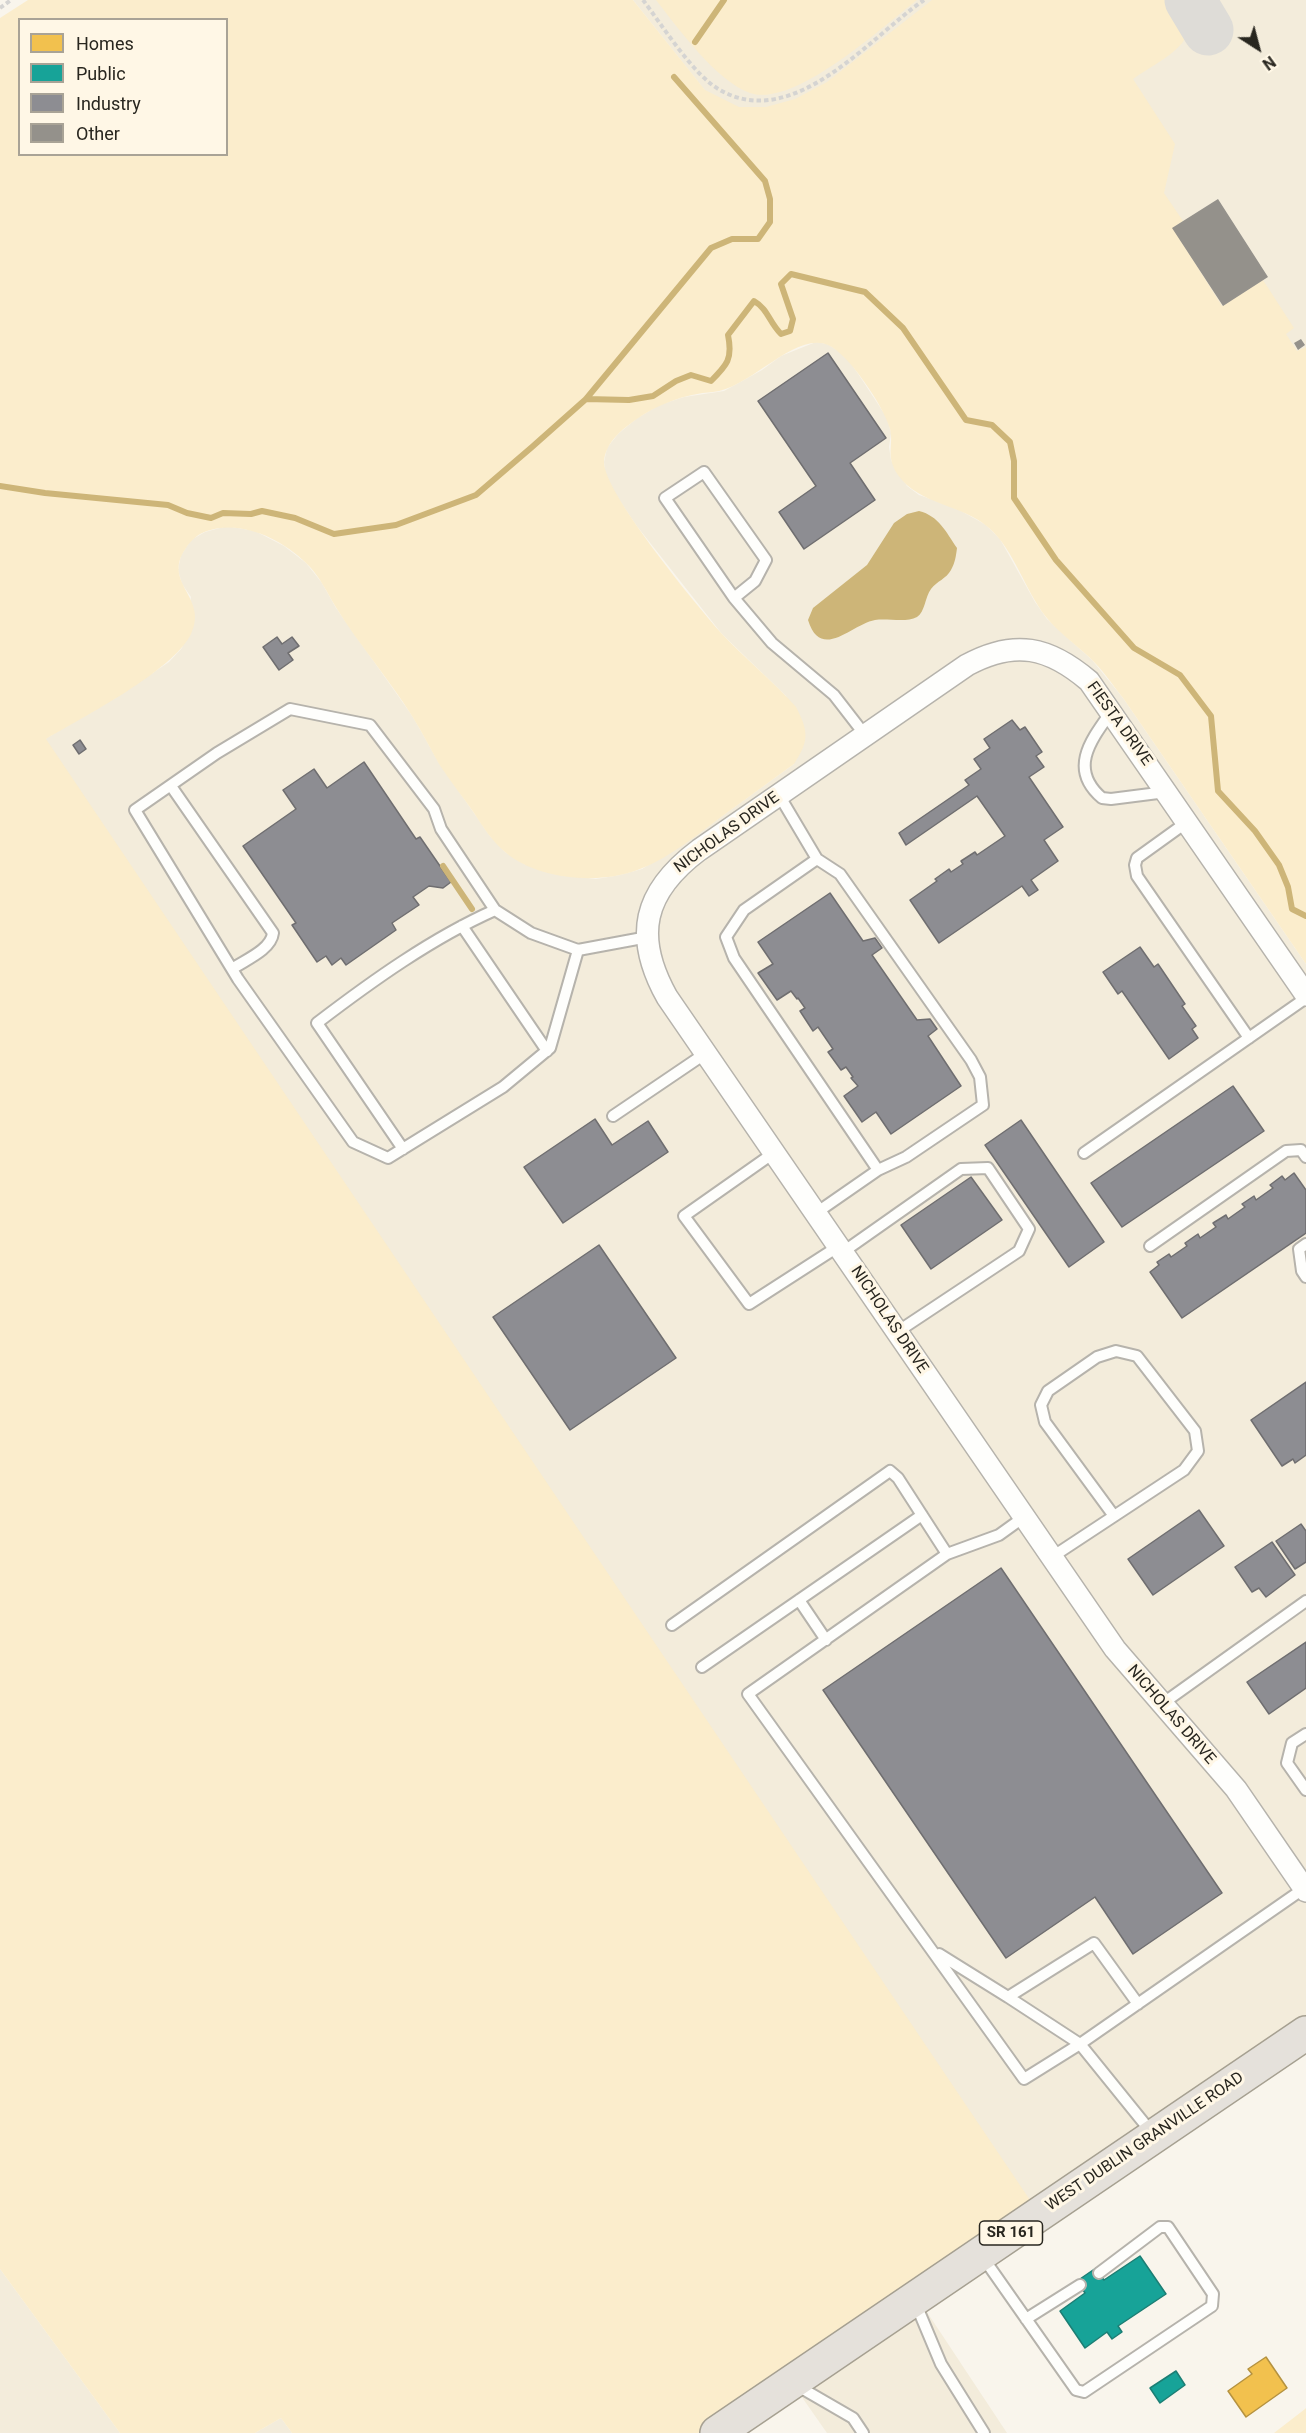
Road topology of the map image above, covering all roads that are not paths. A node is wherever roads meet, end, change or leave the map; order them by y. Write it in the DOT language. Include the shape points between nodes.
graph roads {
  1 [pos="734,598"];
  2 [pos="1111,712"];
  3 [pos="865,735"];
  4 [pos="819,767"];
  5 [pos="171,786"];
  6 [pos="1167,792"];
  7 [pos="778,795"];
  8 [pos="1187,822"];
  9 [pos="817,859"];
  10 [pos="495,909"];
  11 [pos="462,926"];
  12 [pos="648,937"];
  13 [pos="578,950"];
  14 [pos="232,969"];
  15 [pos="1306,997"];
  16 [pos="1249,1038"];
  17 [pos="547,1051"];
  18 [pos="706,1053"];
  19 [pos="613,1116"];
  20 [pos="403,1149"];
  21 [pos="775,1152"];
  22 [pos="1084,1153"];
  23 [pos="1306,1157"];
  24 [pos="878,1170"];
  25 [pos="816,1213"];
  26 [pos="1306,1244"];
  27 [pos="1150,1246"];
  28 [pos="841,1249"];
  29 [pos="1306,1277"];
  30 [pos="897,1332"];
  31 [pos="922,1515"];
  32 [pos="1114,1516"];
  33 [pos="1024,1517"];
  34 [pos="947,1554"];
  35 [pos="1052,1557"];
  36 [pos="799,1600"];
  37 [pos="1306,1601"];
  38 [pos="672,1625"];
  39 [pos="826,1640"];
  40 [pos="702,1667"];
  41 [pos="1162,1704"];
  42 [pos="1306,1734"];
  43 [pos="1306,1790"];
  44 [pos="1306,1889"];
  45 [pos="934,1950"];
  46 [pos="1008,1996"];
  47 [pos="1138,2004"];
  48 [pos="1306,2032"];
  49 [pos="1080,2044"];
  50 [pos="1154,2135"];
  51 [pos="980,2254"];
  52 [pos="1099,2273"];
  53 [pos="1080,2284"];
  54 [pos="914,2299"];
  55 [pos="1026,2319"];
  56 [pos="791,2382"];
  57 [pos="717,2433"];
  58 [pos="863,2433"];
  59 [pos="984,2433"];
  1 -- 1 [label="lane" via="665,498 704,472 766,560 755,581"];
  1 -- 3 [label="lane" via="772,643 834,695"];
  2 -- 3 [label="street, FIESTA DRIVE" via="1089,681 1071,666 1051,654 1008,650 967,665"];
  2 -- 6 [label="street, FIESTA DRIVE"];
  2 -- 6 [label="lane" via="1090,742 1085,759 1090,785 1102,798 1111,799"];
  3 -- 4 [label="street, FIESTA DRIVE"];
  4 -- 7 [label="street, NICHOLAS DRIVE"];
  5 -- 10 [label="lane" via="290,709 370,725 434,809 441,829"];
  5 -- 14 [label="lane" via="135,810"];
  5 -- 14 [label="lane" via="273,933 267,946"];
  6 -- 8 [label="street, FIESTA DRIVE"];
  7 -- 9 [label="lane"];
  7 -- 12 [label="street, NICHOLAS DRIVE" via="691,856 668,878 649,915"];
  8 -- 15 [label="street, FIESTA DRIVE"];
  8 -- 16 [label="lane" via="1137,858 1137,876"];
  9 -- 24 [label="lane" via="744,910 726,937 734,958"];
  9 -- 24 [label="lane" via="840,874 980,1077 983,1105 906,1157"];
  10 -- 11 [label="lane"];
  10 -- 13 [label="lane" via="531,933"];
  11 -- 17 [label="lane"];
  11 -- 20 [label="lane" via="317,1023"];
  12 -- 13 [label="lane"];
  12 -- 18 [label="street, NICHOLAS DRIVE" via="648,954 655,976"];
  13 -- 17 [label="lane"];
  14 -- 20 [label="lane" via="354,1142 388,1158"];
  15 -- 16 [label="lane"];
  16 -- 22 [label="lane"];
  17 -- 20 [label="lane" via="503,1087"];
  18 -- 19 [label="lane"];
  18 -- 21 [label="street, NICHOLAS DRIVE"];
  21 -- 25 [label="street, NICHOLAS DRIVE"];
  21 -- 28 [label="lane" via="684,1216 749,1304"];
  23 -- 27 [label="lane" via="1301,1149 1286,1151"];
  24 -- 25 [label="lane"];
  25 -- 28 [label="street, NICHOLAS DRIVE"];
  26 -- 29 [label="lane" via="1299,1249"];
  28 -- 30 [label="street, NICHOLAS DRIVE"];
  28 -- 30 [label="lane" via="961,1169 988,1168 1029,1229 1019,1251"];
  30 -- 33 [label="street, NICHOLAS DRIVE"];
  31 -- 34 [label="lane"];
  31 -- 36 [label="lane"];
  31 -- 38 [label="lane" via="890,1471"];
  32 -- 32 [label="lane" via="1184,1470 1198,1451 1195,1431 1137,1356 1116,1351 1097,1357 1048,1391 1041,1406 1045,1422"];
  32 -- 35 [label="lane"];
  33 -- 34 [label="lane" via="999,1535"];
  33 -- 35 [label="street, NICHOLAS DRIVE"];
  34 -- 39 [label="lane"];
  35 -- 41 [label="street, NICHOLAS DRIVE" via="1115,1649"];
  36 -- 39 [label="lane"];
  36 -- 40 [label="lane"];
  37 -- 41 [label="lane"];
  39 -- 45 [label="lane" via="748,1694"];
  41 -- 44 [label="street, NICHOLAS DRIVE" via="1236,1789"];
  42 -- 43 [label="lane" via="1292,1743 1287,1763"];
  44 -- 47 [label="lane"];
  45 -- 46 [label="lane"];
  45 -- 49 [label="lane" via="1024,2079"];
  46 -- 47 [label="lane" via="1094,1943"];
  46 -- 49 [label="lane"];
  47 -- 49 [label="lane"];
  48 -- 50 [label="main road, WEST DUBLIN GRANVILLE ROAD / SR 161"];
  49 -- 50 [label="lane"];
  50 -- 51 [label="main road, WEST DUBLIN GRANVILLE ROAD / SR 161"];
  51 -- 54 [label="main road, WEST DUBLIN GRANVILLE ROAD / SR 161"];
  51 -- 55 [label="lane"];
  52 -- 55 [label="lane" via="1160,2227 1168,2227 1214,2294 1212,2306 1084,2392 1076,2390"];
  53 -- 55 [label="lane"];
  54 -- 56 [label="main road, WEST DUBLIN GRANVILLE ROAD / SR 161"];
  54 -- 59 [label="lane" via="941,2364"];
  56 -- 57 [label="main road, WEST DUBLIN GRANVILLE ROAD / SR 161"];
  56 -- 58 [label="lane" via="853,2418"];
}
